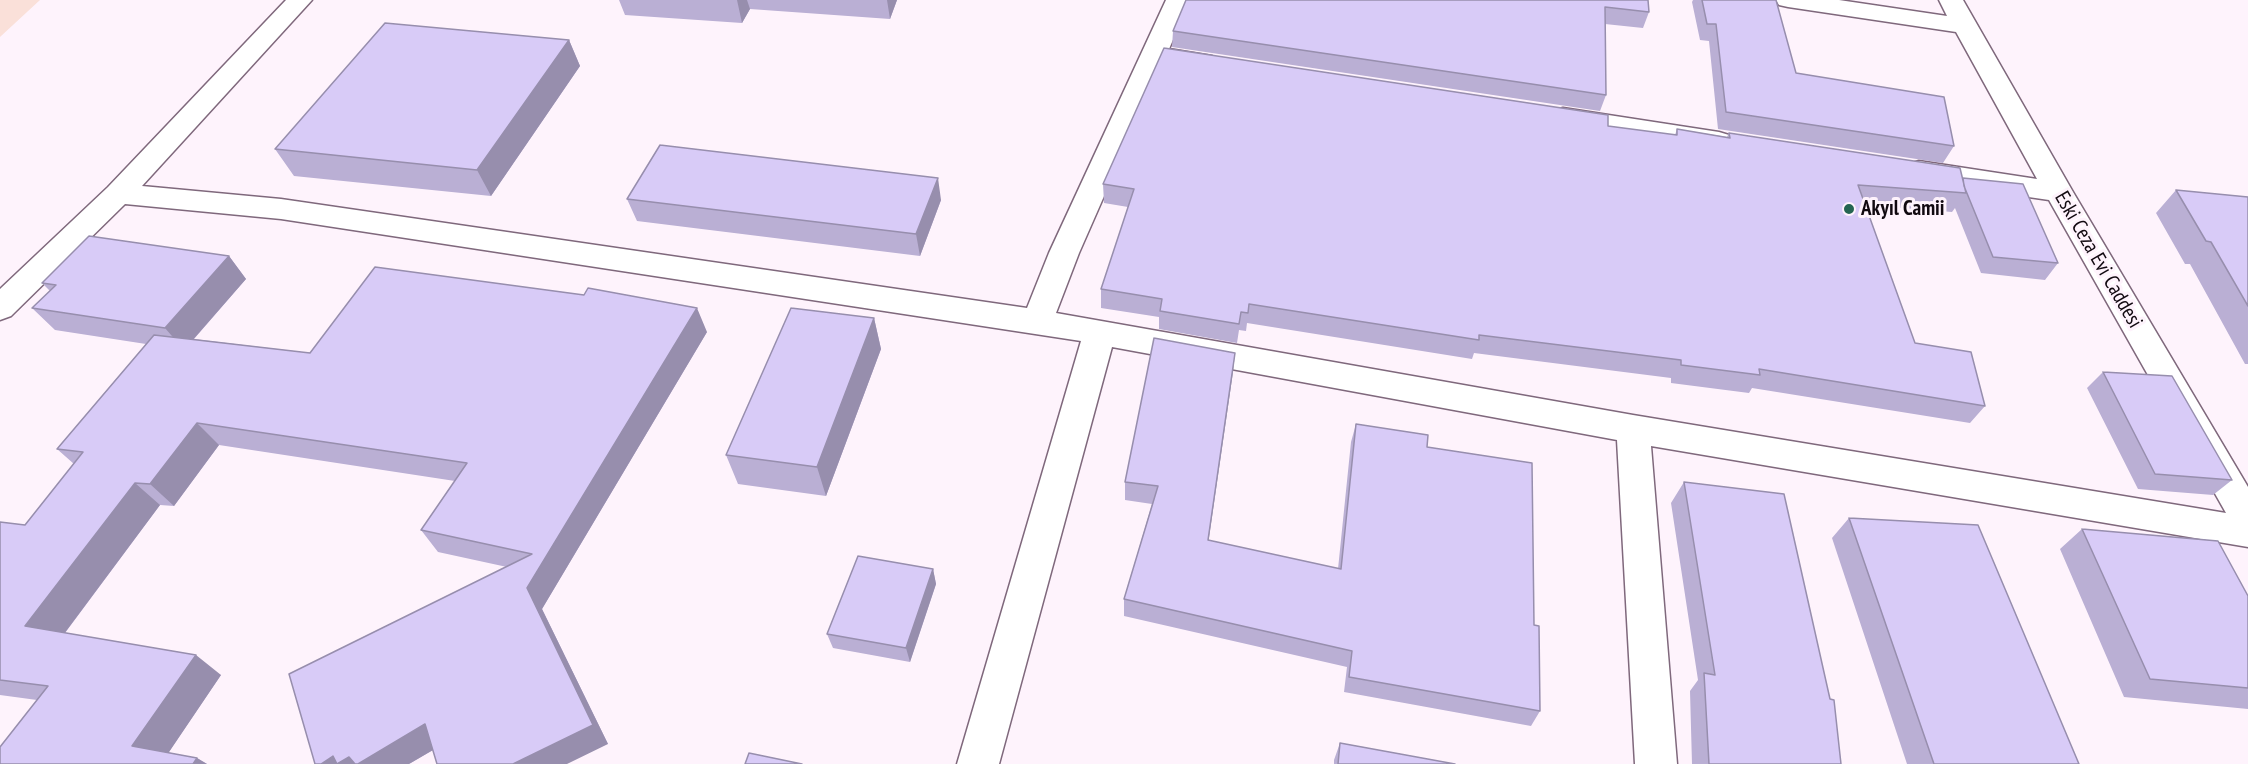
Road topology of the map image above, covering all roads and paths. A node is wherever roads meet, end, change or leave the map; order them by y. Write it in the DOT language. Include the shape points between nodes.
graph roads {
  1 [pos="300,0"];
  2 [pos="1178,0"];
  3 [pos="1788,0"];
  4 [pos="1958,13"];
  5 [pos="1152,54"];
  6 [pos="1222,65"];
  7 [pos="1540,114"];
  8 [pos="1741,144"];
  9 [pos="1894,167"];
  10 [pos="2058,192"];
  11 [pos="118,194"];
  12 [pos="0,308"];
  13 [pos="1037,321"];
  14 [pos="1100,331"];
  15 [pos="1633,429"];
  16 [pos="2248,519"];
  17 [pos="2248,532"];
  18 [pos="978,764"];
  19 [pos="1656,764"];
  1 -- 11 [label="street"];
  2 -- 5 [label="street"];
  3 -- 4 [label="street"];
  4 -- 10 [label="street, Eski Ceza Evi Caddesi"];
  5 -- 6 [label="street"];
  5 -- 13 [label="street"];
  7 -- 8 [label="street"];
  9 -- 10 [label="street"];
  10 -- 16 [label="street, Eski Ceza Evi Caddesi"];
  11 -- 12 [label="street"];
  11 -- 13 [label="street" via="281,209"];
  13 -- 14 [label="street"];
  14 -- 15 [label="street"];
  14 -- 18 [label="street"];
  15 -- 17 [label="street"];
  15 -- 19 [label="street"];
}
